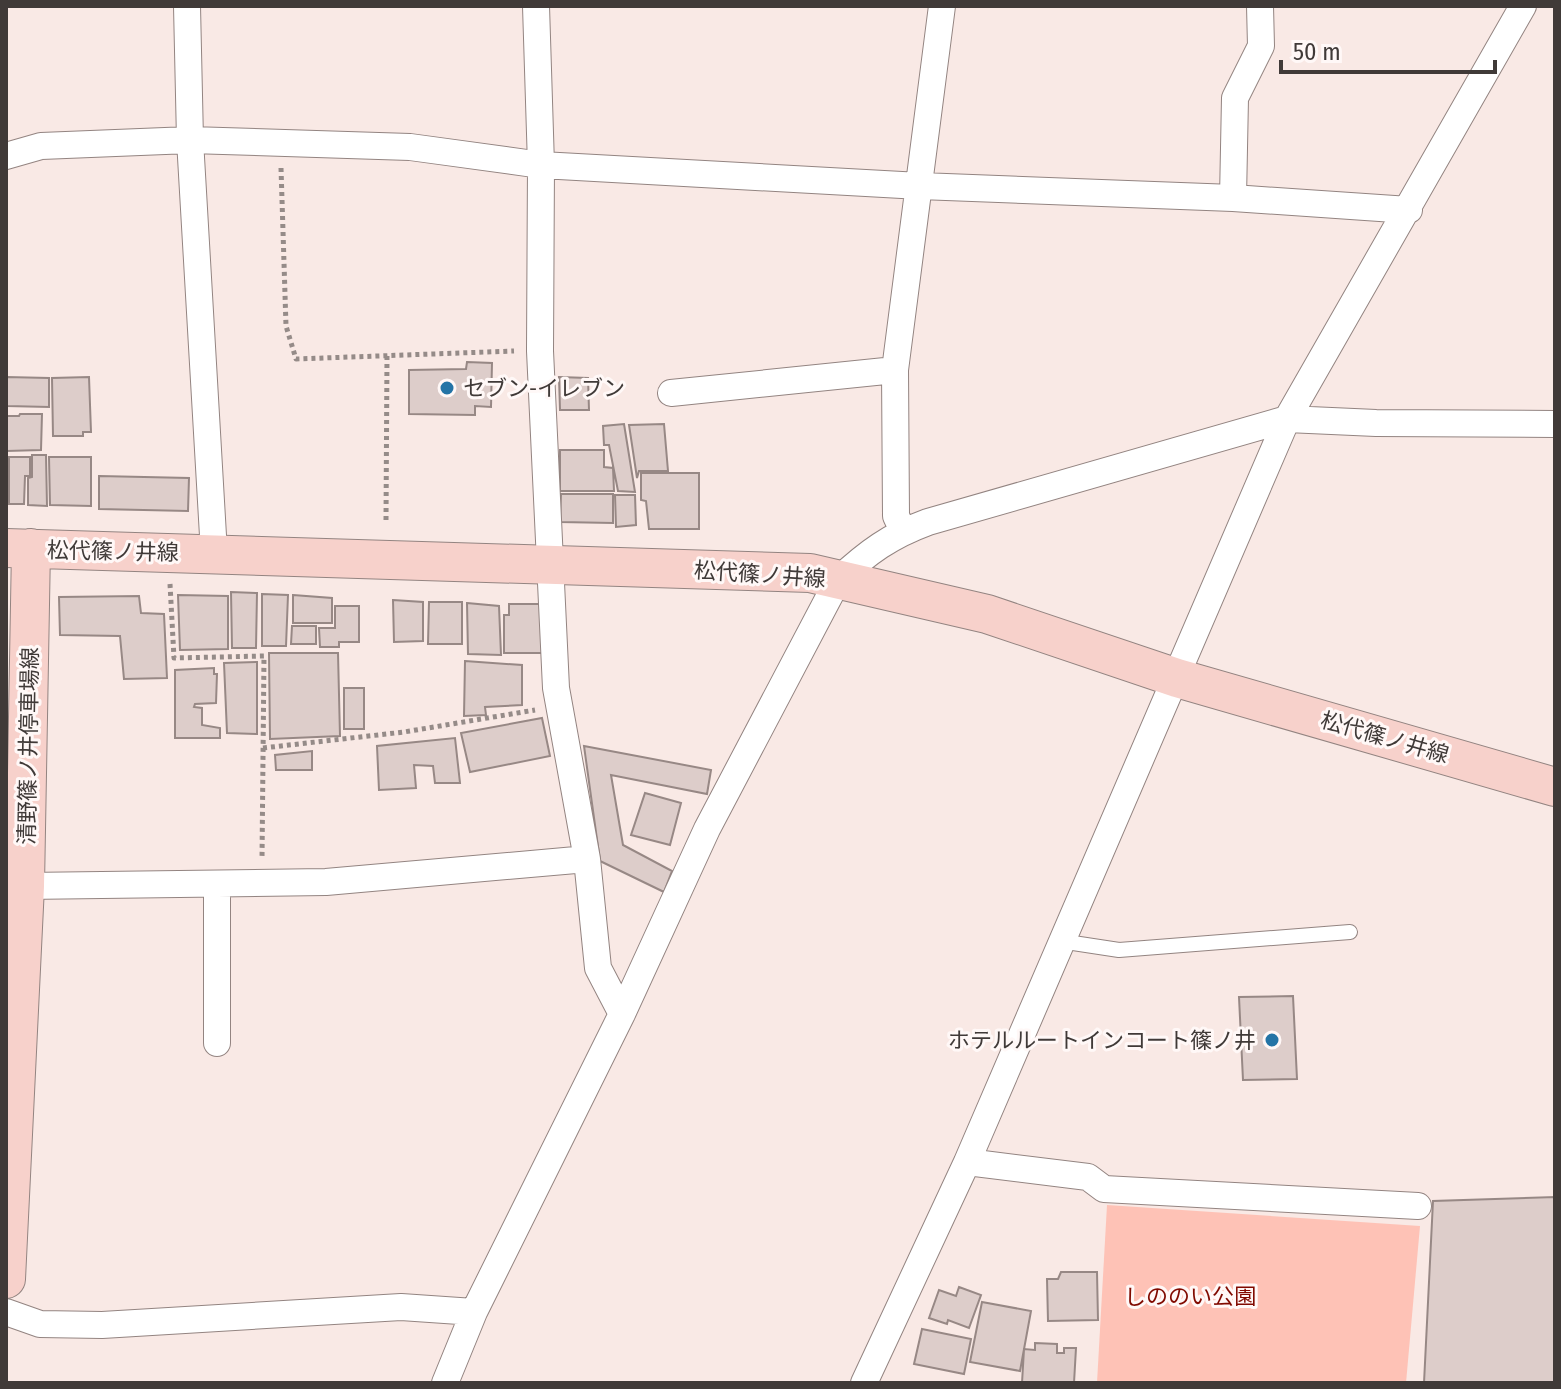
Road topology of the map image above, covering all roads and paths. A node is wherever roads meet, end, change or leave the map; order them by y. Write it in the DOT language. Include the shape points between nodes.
graph roads {
  1 [pos="187,6"];
  2 [pos="536,6"];
  3 [pos="942,6"];
  4 [pos="1260,6"];
  5 [pos="1523,6"];
  6 [pos="190,140"];
  7 [pos="280,143"];
  8 [pos="6,156"];
  9 [pos="541,165"];
  10 [pos="920,186"];
  11 [pos="1233,198"];
  12 [pos="1409,210"];
  13 [pos="540,351"];
  14 [pos="387,356"];
  15 [pos="895,370"];
  16 [pos="671,393"];
  17 [pos="1287,419"];
  18 [pos="1555,424"];
  19 [pos="386,520"];
  20 [pos="903,531"];
  21 [pos="19,548"];
  22 [pos="214,553"];
  23 [pos="550,565"];
  24 [pos="838,580"];
  25 [pos="170,583"];
  26 [pos="1177,678"];
  27 [pos="559,706"];
  28 [pos="263,748"];
  29 [pos="1555,787"];
  30 [pos="587,859"];
  31 [pos="262,883"];
  32 [pos="217,884"];
  33 [pos="25,886"];
  34 [pos="1350,932"];
  35 [pos="1060,941"];
  36 [pos="622,1014"];
  37 [pos="217,1043"];
  38 [pos="967,1162"];
  39 [pos="1418,1206"];
  40 [pos="6,1279"];
  41 [pos="6,1312"];
  42 [pos="474,1312"];
  43 [pos="445,1383"];
  44 [pos="864,1383"];
  1 -- 6 [label="street"];
  2 -- 9 [label="street"];
  3 -- 10 [label="street"];
  4 -- 11 [label="street" via="1261,46 1235,98"];
  5 -- 12 [label="street"];
  6 -- 7 [label="street"];
  6 -- 8 [label="street" via="41,146"];
  6 -- 22 [label="street"];
  7 -- 9 [label="street" via="410,147"];
  7 -- 14 [label="path" via="286,326 296,359"];
  9 -- 10 [label="street"];
  9 -- 13 [label="street"];
  10 -- 11 [label="street"];
  10 -- 15 [label="street"];
  11 -- 12 [label="street"];
  12 -- 17 [label="street"];
  13 -- 14 [label="path"];
  13 -- 23 [label="street"];
  14 -- 19 [label="path"];
  15 -- 16 [label="street"];
  15 -- 20 [label="street" via="896,516"];
  17 -- 18 [label="street"];
  17 -- 20 [label="street"];
  17 -- 26 [label="street"];
  20 -- 24 [label="street" via="871,549"];
  21 -- 22 [label="main road, 松代篠ノ井線"];
  21 -- 33 [label="main road, 清野篠ノ井停車場線"];
  22 -- 23 [label="main road, 松代篠ノ井線"];
  23 -- 24 [label="main road, 松代篠ノ井線" via="810,573"];
  23 -- 27 [label="street"];
  24 -- 26 [label="main road, 松代篠ノ井線" via="987,614"];
  24 -- 36 [label="street" via="707,829"];
  25 -- 28 [label="path" via="174,658 264,656"];
  26 -- 29 [label="main road, 松代篠ノ井線"];
  26 -- 35 [label="street"];
  27 -- 28 [label="path"];
  27 -- 30 [label="street"];
  28 -- 31 [label="path"];
  30 -- 31 [label="street"];
  30 -- 36 [label="street" via="598,968"];
  31 -- 32 [label="street"];
  32 -- 33 [label="street"];
  32 -- 37 [label="street"];
  33 -- 40 [label="main road, 清野篠ノ井停車場線"];
  34 -- 35 [label="lane" via="1119,950"];
  35 -- 38 [label="street"];
  36 -- 42 [label="street"];
  38 -- 39 [label="street" via="1088,1177 1104,1189"];
  38 -- 44 [label="street"];
  41 -- 42 [label="street" via="40,1324 102,1325 401,1307"];
  42 -- 43 [label="street"];
}
